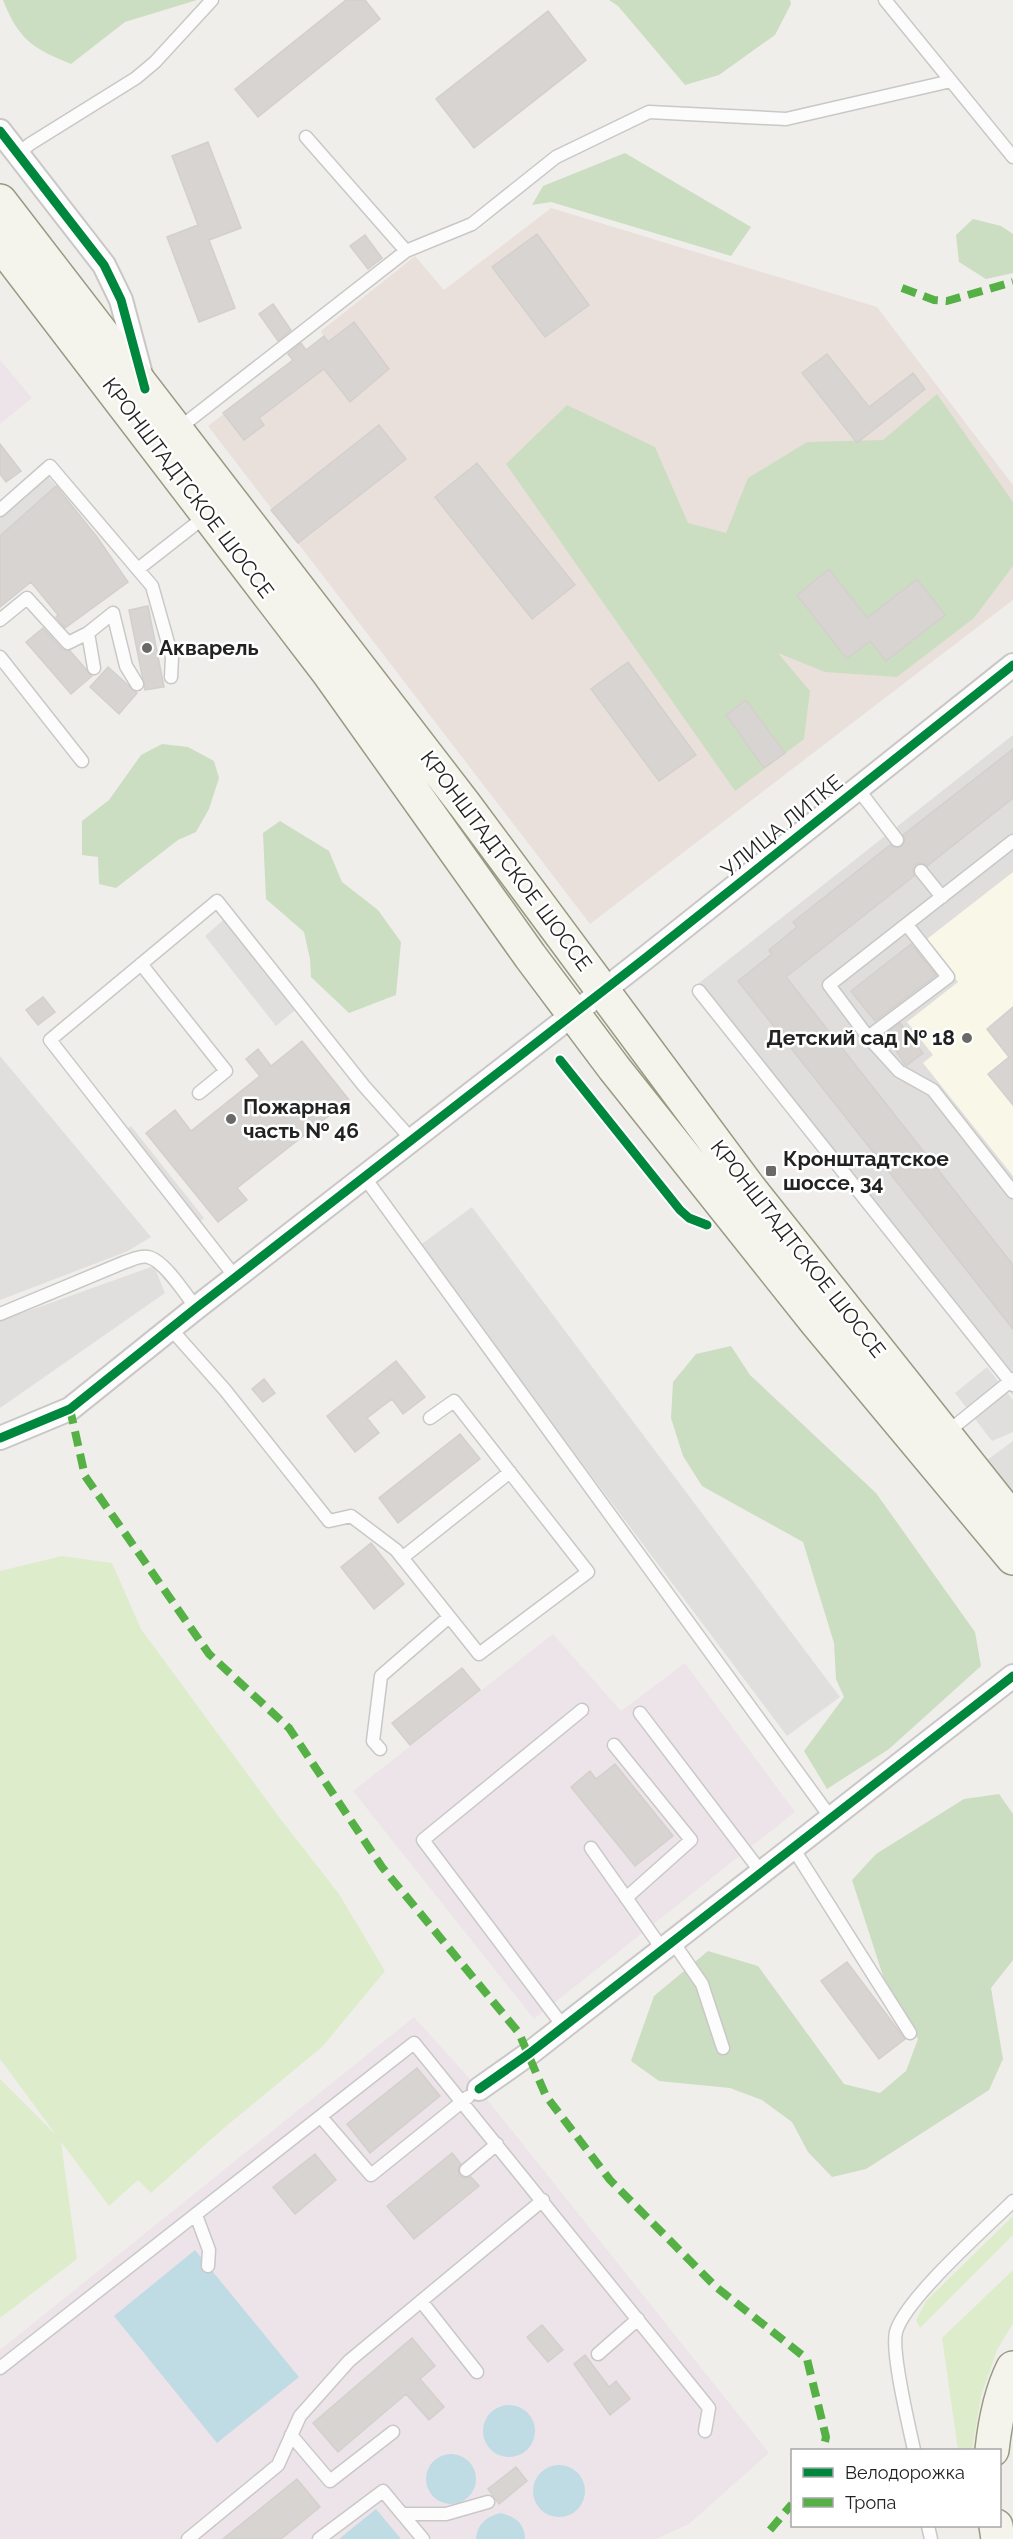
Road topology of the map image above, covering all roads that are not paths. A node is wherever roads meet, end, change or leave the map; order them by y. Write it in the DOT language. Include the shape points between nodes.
graph roads {
  1 [pos="212,0"];
  2 [pos="885,0"];
  3 [pos="951,81"];
  4 [pos="0,132"];
  5 [pos="306,137"];
  6 [pos="18,154"];
  7 [pos="1013,157"];
  8 [pos="0,201"];
  9 [pos="0,243"];
  10 [pos="406,251"];
  11 [pos="145,389"];
  12 [pos="177,430"];
  13 [pos="0,510"];
  14 [pos="208,514"];
  15 [pos="138,569"];
  16 [pos="0,620"];
  17 [pos="88,633"];
  18 [pos="0,657"];
  19 [pos="1013,665"];
  20 [pos="94,668"];
  21 [pos="171,677"];
  22 [pos="137,684"];
  23 [pos="82,761"];
  24 [pos="858,789"];
  25 [pos="897,840"];
  26 [pos="1013,841"];
  27 [pos="921,871"];
  28 [pos="942,897"];
  29 [pos="907,925"];
  30 [pos="141,964"];
  31 [pos="604,991"];
  32 [pos="699,991"];
  33 [pos="573,1014"];
  34 [pos="868,1037"];
  35 [pos="199,1093"];
  36 [pos="413,1141"];
  37 [pos="365,1178"];
  38 [pos="1013,1192"];
  39 [pos="236,1278"];
  40 [pos="196,1308"];
  41 [pos="0,1314"];
  42 [pos="171,1329"];
  43 [pos="1012,1382"];
  44 [pos="430,1419"];
  45 [pos="944,1435"];
  46 [pos="0,1438"];
  47 [pos="510,1472"];
  48 [pos="1013,1520"];
  49 [pos="402,1558"];
  50 [pos="1013,1558"];
  51 [pos="449,1617"];
  52 [pos="1013,1676"];
  53 [pos="582,1710"];
  54 [pos="640,1713"];
  55 [pos="614,1745"];
  56 [pos="380,1749"];
  57 [pos="831,1818"];
  58 [pos="591,1848"];
  59 [pos="793,1848"];
  60 [pos="761,1872"];
  61 [pos="626,1898"];
  62 [pos="668,1946"];
  63 [pos="563,2026"];
  64 [pos="910,2033"];
  65 [pos="723,2048"];
  66 [pos="471,2095"];
  67 [pos="321,2117"];
  68 [pos="497,2144"];
  69 [pos="466,2170"];
  70 [pos="543,2200"];
  71 [pos="1013,2201"];
  72 [pos="196,2215"];
  73 [pos="208,2266"];
  74 [pos="421,2301"];
  75 [pos="638,2319"];
  76 [pos="598,2354"];
  77 [pos="0,2368"];
  78 [pos="1013,2368"];
  79 [pos="477,2372"];
  80 [pos="705,2431"];
  81 [pos="393,2432"];
  82 [pos="291,2435"];
  83 [pos="914,2449"];
  84 [pos="992,2449"];
  85 [pos="488,2502"];
  86 [pos="402,2514"];
  87 [pos="188,2539"];
  88 [pos="319,2539"];
  89 [pos="423,2539"];
  1 -- 6 [label="lane" via="136,78"];
  2 -- 3 [label="lane"];
  3 -- 7 [label="lane"];
  3 -- 10 [label="lane" via="786,119 649,112 556,157 472,224"];
  4 -- 6 [label="street"];
  5 -- 10 [label="lane"];
  6 -- 11 [label="street" via="95,251 112,279"];
  8 -- 11 [label="main road, КРОНШТАДТСКОЕ ШОССЕ"];
  9 -- 14 [label="main road, КРОНШТАДТСКОЕ ШОССЕ"];
  10 -- 12 [label="lane"];
  11 -- 12 [label="main road, КРОНШТАДТСКОЕ ШОССЕ"];
  12 -- 31 [label="main road, КРОНШТАДТСКОЕ ШОССЕ"];
  13 -- 15 [label="lane" via="50,466"];
  14 -- 15 [label="lane"];
  14 -- 33 [label="main road, КРОНШТАДТСКОЕ ШОССЕ" via="328,672"];
  15 -- 21 [label="lane" via="152,586 172,657"];
  16 -- 17 [label="lane" via="27,598 68,643"];
  17 -- 20 [label="lane"];
  17 -- 22 [label="lane" via="113,613 126,666"];
  18 -- 23 [label="lane"];
  19 -- 24 [label="street, УЛИЦА ЛИТКЕ"];
  24 -- 25 [label="lane"];
  24 -- 31 [label="street, УЛИЦА ЛИТКЕ"];
  26 -- 28 [label="lane"];
  27 -- 28 [label="lane"];
  28 -- 29 [label="lane"];
  29 -- 34 [label="lane" via="829,985"];
  29 -- 34 [label="lane" via="948,977"];
  30 -- 35 [label="lane" via="226,1071"];
  30 -- 36 [label="lane" via="217,901 364,1086"];
  30 -- 39 [label="lane" via="50,1040"];
  31 -- 33 [label="street, УЛИЦА ЛИТКЕ"];
  31 -- 45 [label="main road, КРОНШТАДТСКОЕ ШОССЕ" via="746,1184"];
  32 -- 43 [label="lane"];
  33 -- 36 [label="street, УЛИЦА ЛИТКЕ"];
  33 -- 50 [label="main road, КРОНШТАДТСКОЕ ШОССЕ" via="817,1323"];
  34 -- 38 [label="lane" via="898,1071 933,1090"];
  36 -- 37 [label="street, УЛИЦА ЛИТКЕ"];
  37 -- 39 [label="street, УЛИЦА ЛИТКЕ"];
  37 -- 57 [label="lane"];
  39 -- 40 [label="street, УЛИЦА ЛИТКЕ"];
  40 -- 41 [label="lane" via="166,1269 147,1256"];
  40 -- 42 [label="street, УЛИЦА ЛИТКЕ"];
  42 -- 46 [label="street, УЛИЦА ЛИТКЕ" via="70,1409"];
  42 -- 49 [label="lane" via="225,1390 328,1521 351,1516"];
  43 -- 45 [label="lane"];
  44 -- 47 [label="lane" via="454,1401"];
  45 -- 48 [label="main road, КРОНШТАДТСКОЕ ШОССЕ"];
  47 -- 49 [label="lane"];
  47 -- 51 [label="lane" via="588,1572 479,1654"];
  49 -- 51 [label="lane"];
  51 -- 56 [label="lane" via="381,1676 373,1741"];
  52 -- 57 [label="street"];
  53 -- 63 [label="lane" via="423,1840"];
  54 -- 60 [label="lane"];
  55 -- 61 [label="lane" via="692,1840"];
  57 -- 59 [label="street"];
  58 -- 61 [label="lane"];
  59 -- 60 [label="street"];
  59 -- 64 [label="lane"];
  60 -- 62 [label="street"];
  61 -- 62 [label="lane"];
  62 -- 63 [label="street"];
  62 -- 65 [label="lane" via="702,1984"];
  63 -- 66 [label="street"];
  66 -- 67 [label="lane" via="414,2043"];
  66 -- 67 [label="lane" via="370,2175"];
  66 -- 68 [label="lane"];
  67 -- 72 [label="lane"];
  68 -- 69 [label="lane"];
  68 -- 70 [label="lane"];
  70 -- 74 [label="lane"];
  70 -- 75 [label="lane"];
  71 -- 83 [label="lane" via="915,2299 896,2332 898,2366"];
  72 -- 73 [label="lane" via="209,2250"];
  72 -- 77 [label="lane"];
  74 -- 79 [label="lane"];
  74 -- 82 [label="lane" via="349,2361 300,2416"];
  75 -- 76 [label="lane"];
  75 -- 80 [label="lane" via="709,2408"];
  78 -- 84 [label="main road" via="1005,2385"];
  81 -- 82 [label="lane" via="330,2481"];
  82 -- 87 [label="lane" via="278,2465"];
  85 -- 86 [label="lane" via="446,2514"];
  86 -- 88 [label="lane" via="383,2491"];
  86 -- 89 [label="lane"];
}
